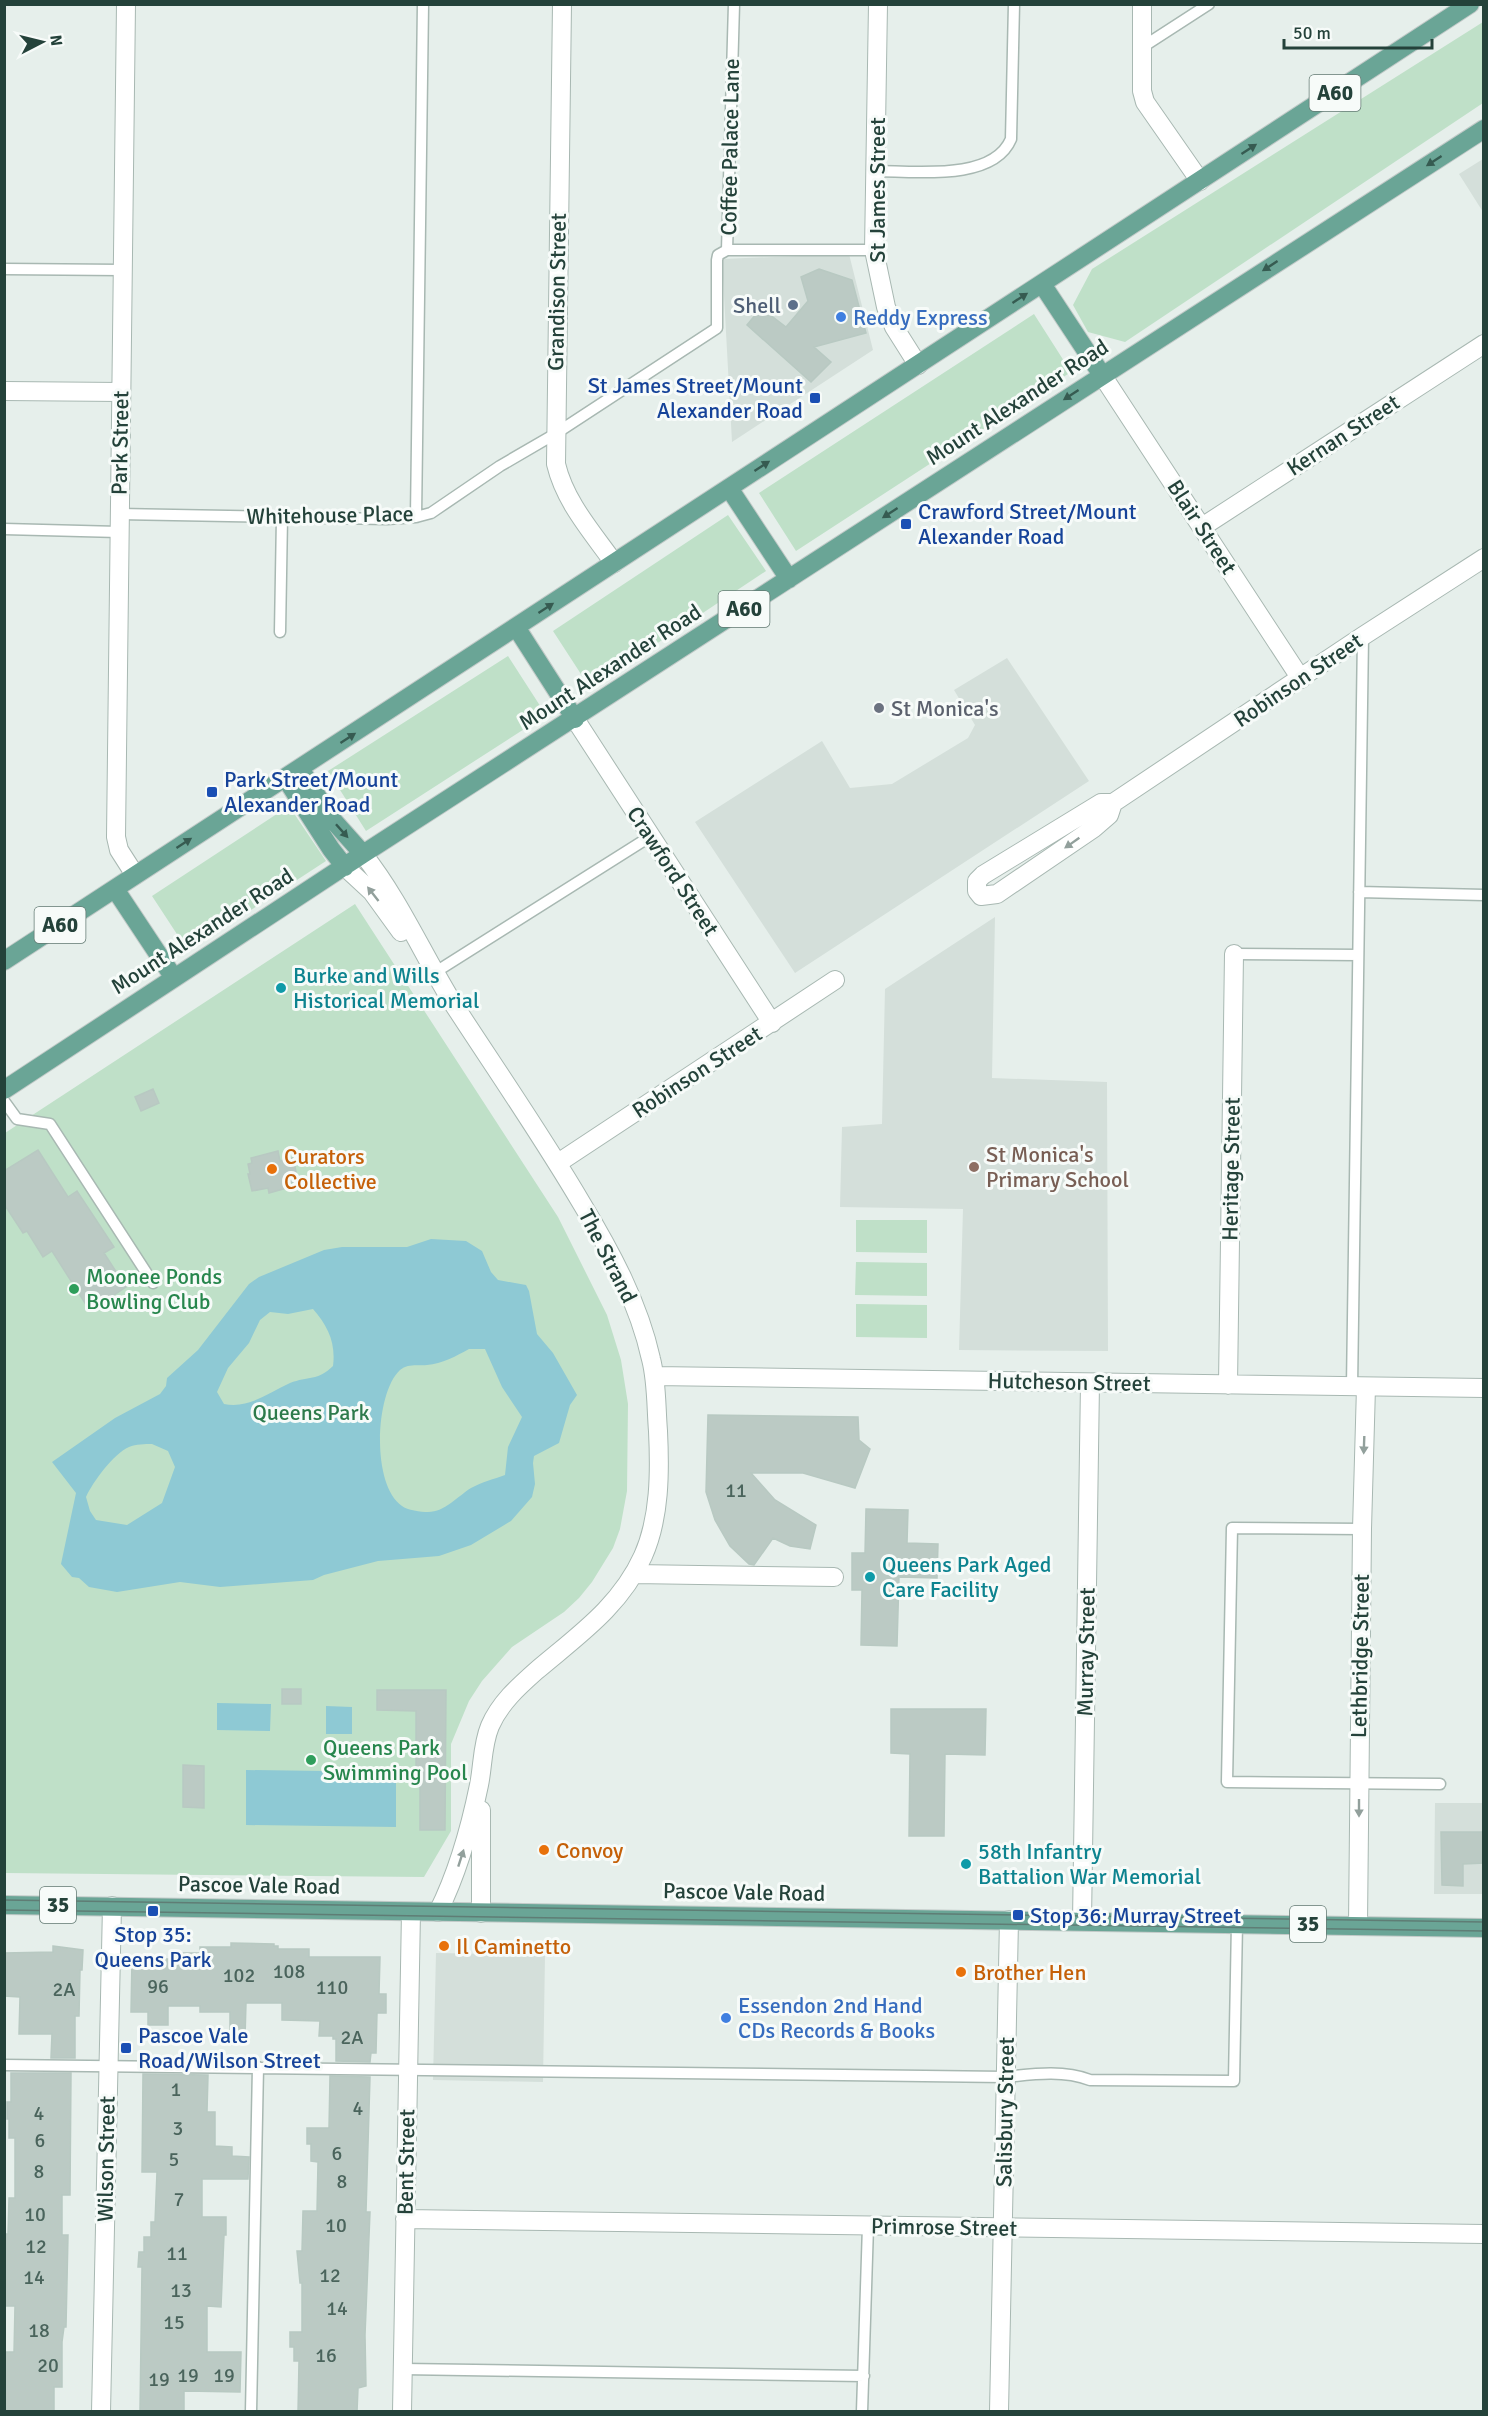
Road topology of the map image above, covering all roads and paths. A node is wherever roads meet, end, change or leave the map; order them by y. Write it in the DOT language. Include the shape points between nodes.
graph roads {
  1 [pos="126,4"];
  2 [pos="423,4"];
  3 [pos="562,4"];
  4 [pos="734,4"];
  5 [pos="878,4"];
  6 [pos="1014,4"];
  7 [pos="1142,4"];
  8 [pos="1209,4"];
  9 [pos="1470,4"];
  10 [pos="1141,48"];
  11 [pos="1484,129"];
  12 [pos="875,171"];
  13 [pos="1200,181"];
  14 [pos="728,250"];
  15 [pos="874,250"];
  16 [pos="4,269"];
  17 [pos="122,270"];
  18 [pos="1042,284"];
  19 [pos="1484,344"];
  20 [pos="918,365"];
  21 [pos="1102,375"];
  22 [pos="4,391"];
  23 [pos="120,392"];
  24 [pos="555,434"];
  25 [pos="729,488"];
  26 [pos="282,517"];
  27 [pos="416,517"];
  28 [pos="119,523"];
  29 [pos="1202,527"];
  30 [pos="4,529"];
  31 [pos="1484,558"];
  32 [pos="614,563"];
  33 [pos="789,579"];
  34 [pos="516,627"];
  35 [pos="280,632"];
  36 [pos="1364,636"];
  37 [pos="1301,680"];
  38 [pos="575,719"];
  39 [pos="293,774"];
  40 [pos="1113,803"];
  41 [pos="651,837"];
  42 [pos="363,854"];
  43 [pos="345,867"];
  44 [pos="135,875"];
  45 [pos="115,889"];
  46 [pos="1359,892"];
  47 [pos="1484,895"];
  48 [pos="1234,954"];
  49 [pos="1358,955"];
  50 [pos="4,961"];
  51 [pos="435,973"];
  52 [pos="174,978"];
  53 [pos="835,980"];
  54 [pos="772,1023"];
  55 [pos="4,1090"];
  56 [pos="4,1101"];
  57 [pos="558,1163"];
  58 [pos="153,1283"];
  59 [pos="654,1376"];
  60 [pos="1090,1383"];
  61 [pos="1228,1385"];
  62 [pos="1359,1387"];
  63 [pos="1484,1388"];
  64 [pos="1362,1529"];
  65 [pos="634,1574"];
  66 [pos="834,1577"];
  67 [pos="480,1781"];
  68 [pos="1359,1783"];
  69 [pos="1440,1784"];
  70 [pos="4,1905"];
  71 [pos="112,1906"];
  72 [pos="411,1912"];
  73 [pos="438,1912"];
  74 [pos="481,1912"];
  75 [pos="1009,1920"];
  76 [pos="1082,1921"];
  77 [pos="1237,1923"];
  78 [pos="1358,1925"];
  79 [pos="1484,1928"];
  80 [pos="4,2065"];
  81 [pos="107,2066"];
  82 [pos="258,2067"];
  83 [pos="408,2069"];
  84 [pos="1005,2077"];
  85 [pos="405,2219"];
  86 [pos="867,2226"];
  87 [pos="1004,2228"];
  88 [pos="1484,2234"];
  89 [pos="403,2369"];
  90 [pos="864,2376"];
  91 [pos="101,2412"];
  92 [pos="251,2412"];
  93 [pos="402,2412"];
  94 [pos="862,2412"];
  95 [pos="999,2412"];
  1 -- 17 [label="street, Park Street"];
  2 -- 27 [label="lane"];
  3 -- 24 [label="street, Grandison Street"];
  4 -- 14 [label="lane, Coffee Palace Lane"];
  5 -- 12 [label="street, St James Street"];
  6 -- 12 [label="lane" via="1011,139 1007,148 988,162 956,171"];
  7 -- 10 [label="street"];
  8 -- 10 [label="lane"];
  13 -- 9 [label="main road, A60, one-way"];
  10 -- 13 [label="street" via="1145,102"];
  11 -- 21 [label="main road, Mount Alexander Road / A60, one-way"];
  12 -- 15 [label="street, St James Street"];
  13 -- 18 [label="main road, A60"];
  14 -- 15 [label="lane, Coffee Palace Lane"];
  14 -- 24 [label="lane, Whitehouse Place" via="718,255 717,260 717,328"];
  15 -- 20 [label="street, St James Street" via="886,308"];
  16 -- 17 [label="lane"];
  17 -- 23 [label="street, Park Street"];
  20 -- 18 [label="main road, A60, one-way"];
  18 -- 21 [label="main road"];
  19 -- 29 [label="street, Kernan Street"];
  25 -- 20 [label="main road, A60, one-way"];
  21 -- 29 [label="street, Blair Street"];
  21 -- 33 [label="main road, Mount Alexander Road / A60, one-way"];
  22 -- 23 [label="street"];
  23 -- 28 [label="street, Park Street"];
  24 -- 27 [label="lane, Whitehouse Place" via="430,513"];
  24 -- 32 [label="street, Grandison Street" via="560,481"];
  25 -- 32 [label="main road, A60"];
  25 -- 33 [label="main road"];
  26 -- 27 [label="lane, Whitehouse Place"];
  26 -- 28 [label="lane, Whitehouse Place"];
  26 -- 35 [label="lane"];
  28 -- 30 [label="lane, Whitehouse Place"];
  28 -- 44 [label="street, Park Street" via="116,837 119,850"];
  29 -- 37 [label="street, Blair Street"];
  31 -- 36 [label="street, Robinson Street"];
  34 -- 32 [label="main road, A60, one-way"];
  33 -- 38 [label="main road, Mount Alexander Road / A60"];
  34 -- 38 [label="main road"];
  39 -- 34 [label="main road, A60, one-way"];
  36 -- 37 [label="street, Robinson Street"];
  36 -- 46 [label="lane"];
  37 -- 40 [label="street, Robinson Street"];
  38 -- 41 [label="street, Crawford Street"];
  38 -- 42 [label="main road, Mount Alexander Road / A60"];
  39 -- 42 [label="main road, one-way"];
  39 -- 43 [label="main road" via="331,849"];
  44 -- 39 [label="main road, A60, one-way"];
  40 -- 40 [label="street, Robinson Street, one-way" via="1109,815 1094,828 998,894 981,896 977,891 977,881 983,875 1101,803"];
  41 -- 51 [label="lane"];
  41 -- 54 [label="street, Crawford Street"];
  42 -- 43 [label="main road, Mount Alexander Road / A60"];
  42 -- 51 [label="street, The Strand" via="383,881"];
  51 -- 43 [label="street, The Strand, one-way" via="372,892"];
  43 -- 52 [label="main road, Mount Alexander Road / A60"];
  44 -- 45 [label="main road, A60"];
  45 -- 50 [label="main road, A60"];
  45 -- 52 [label="main road"];
  46 -- 47 [label="lane"];
  46 -- 49 [label="lane"];
  48 -- 49 [label="lane"];
  48 -- 61 [label="street, Heritage Street"];
  49 -- 62 [label="lane"];
  51 -- 57 [label="street, The Strand"];
  52 -- 55 [label="main road, Mount Alexander Road / A60"];
  53 -- 54 [label="street, Robinson Street"];
  54 -- 57 [label="street, Robinson Street"];
  56 -- 58 [label="lane" via="17,1119 50,1124"];
  57 -- 59 [label="street, The Strand" via="627,1289 643,1329"];
  59 -- 60 [label="street, Hutcheson Street"];
  59 -- 65 [label="street, The Strand" via="659,1454 655,1515 650,1540"];
  60 -- 61 [label="street, Hutcheson Street"];
  60 -- 76 [label="street, Murray Street"];
  61 -- 62 [label="street, Hutcheson Street"];
  62 -- 63 [label="street, Hutcheson Street"];
  62 -- 64 [label="street, Lethbridge Street, one-way"];
  64 -- 68 [label="street, Lethbridge Street"];
  64 -- 68 [label="lane" via="1232,1528 1227,1782"];
  65 -- 66 [label="street"];
  65 -- 67 [label="street, The Strand" via="598,1619 501,1705 484,1745"];
  73 -- 67 [label="street, The Strand, one-way" via="460,1860"];
  67 -- 74 [label="street, The Strand"];
  68 -- 69 [label="lane"];
  68 -- 78 [label="street, Lethbridge Street, one-way"];
  70 -- 71 [label="main road, Pascoe Vale Road / 35"];
  71 -- 72 [label="main road, Pascoe Vale Road / 35"];
  71 -- 81 [label="street, Wilson Street"];
  72 -- 73 [label="main road, Pascoe Vale Road / 35"];
  72 -- 83 [label="street, Bent Street"];
  73 -- 74 [label="main road, Pascoe Vale Road / 35"];
  74 -- 75 [label="main road, Pascoe Vale Road / 35"];
  75 -- 76 [label="main road, Pascoe Vale Road / 35"];
  75 -- 84 [label="street, Salisbury Street"];
  76 -- 77 [label="main road, Pascoe Vale Road / 35"];
  77 -- 78 [label="main road, Pascoe Vale Road / 35"];
  77 -- 84 [label="lane" via="1234,2081 1090,2079 1075,2074 1037,2073"];
  78 -- 79 [label="main road, Pascoe Vale Road / 35"];
  80 -- 81 [label="lane"];
  81 -- 82 [label="lane"];
  81 -- 91 [label="street, Wilson Street"];
  82 -- 83 [label="lane"];
  82 -- 92 [label="lane"];
  83 -- 84 [label="lane"];
  83 -- 85 [label="street, Bent Street"];
  84 -- 87 [label="street, Salisbury Street"];
  85 -- 86 [label="street, Primrose Street"];
  85 -- 89 [label="street, Bent Street"];
  86 -- 87 [label="street, Primrose Street"];
  86 -- 90 [label="lane"];
  87 -- 88 [label="street, Primrose Street"];
  87 -- 95 [label="street, Salisbury Street"];
  89 -- 90 [label="lane"];
  89 -- 93 [label="street, Bent Street"];
  90 -- 94 [label="lane"];
}
